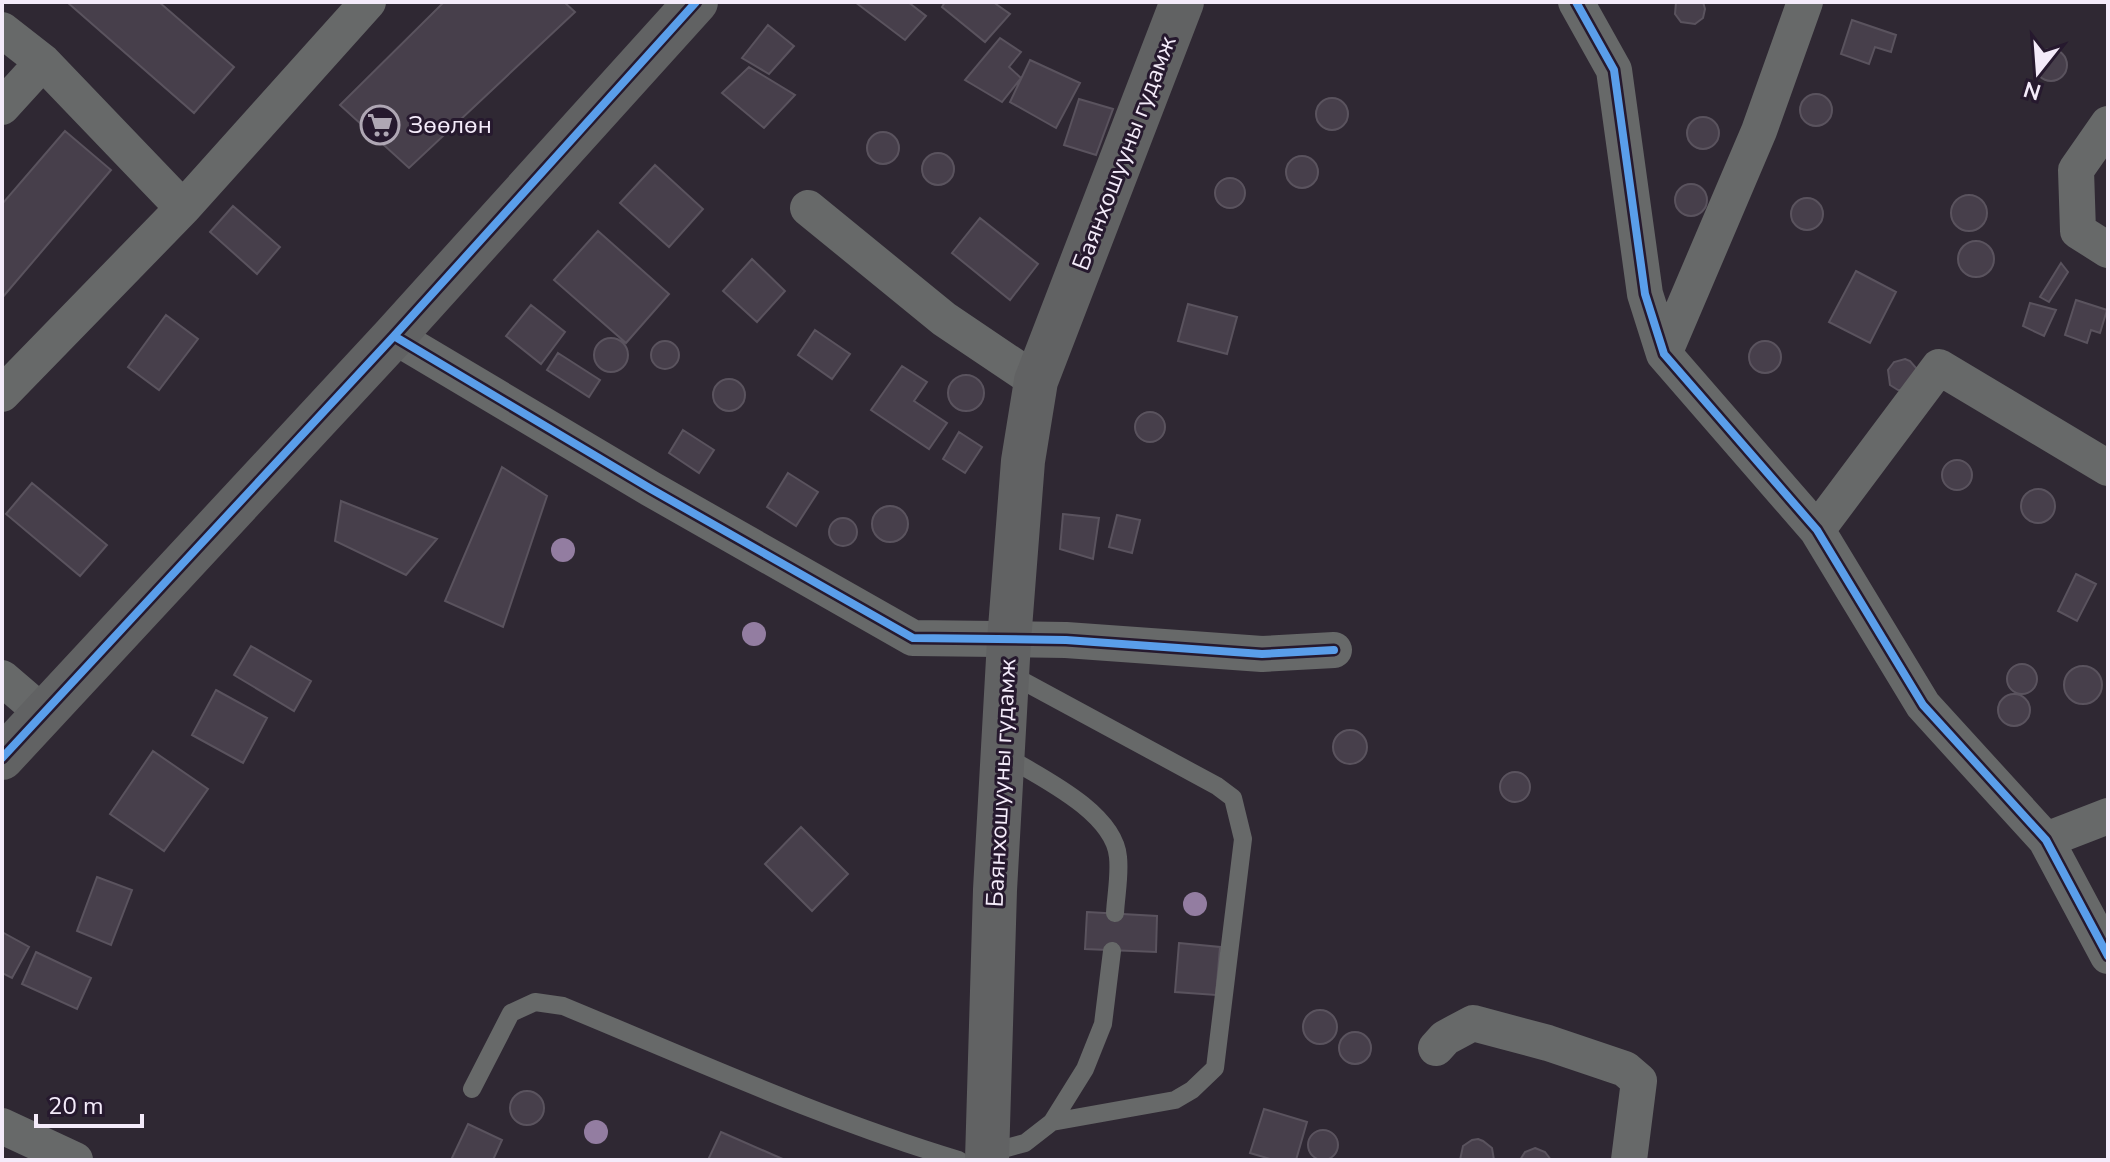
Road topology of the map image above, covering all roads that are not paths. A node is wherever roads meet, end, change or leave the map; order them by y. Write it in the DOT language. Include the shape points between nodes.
graph roads {
  1 [pos="368,2"];
  2 [pos="696,2"];
  3 [pos="1182,2"];
  4 [pos="1576,2"];
  5 [pos="1805,2"];
  6 [pos="2,30"];
  7 [pos="43,62"];
  8 [pos="2,107"];
  9 [pos="2108,124"];
  10 [pos="183,208"];
  11 [pos="808,208"];
  12 [pos="2108,250"];
  13 [pos="394,336"];
  14 [pos="1664,354"];
  15 [pos="1036,381"];
  16 [pos="2,394"];
  17 [pos="2108,468"];
  18 [pos="1817,530"];
  19 [pos="1334,650"];
  20 [pos="1008,656"];
  21 [pos="2,678"];
  22 [pos="44,714"];
  23 [pos="1003,754"];
  24 [pos="2,758"];
  25 [pos="2108,816"];
  26 [pos="2046,840"];
  27 [pos="1115,913"];
  28 [pos="1112,951"];
  29 [pos="2108,956"];
  30 [pos="1436,1048"];
  31 [pos="472,1089"];
  32 [pos="1052,1122"];
  33 [pos="4,1134"];
  34 [pos="978,1158"];
  35 [pos="75,1160"];
  36 [pos="1629,1160"];
  1 -- 10 [label="street"];
  2 -- 13 [label="main road"];
  3 -- 15 [label="main road, Баянхошууны гудамж"];
  4 -- 14 [label="street" via="1614,70 1645,294"];
  5 -- 14 [label="street" via="1759,131"];
  6 -- 7 [label="street"];
  7 -- 8 [label="street"];
  7 -- 10 [label="street"];
  9 -- 12 [label="street" via="2076,170 2078,231"];
  10 -- 16 [label="street"];
  11 -- 15 [label="street" via="944,319"];
  13 -- 20 [label="street" via="913,638"];
  13 -- 22 [label="main road"];
  14 -- 18 [label="street"];
  15 -- 20 [label="main road, Баянхошууны гудамж" via="1023,461"];
  17 -- 18 [label="street" via="1939,367"];
  18 -- 26 [label="street" via="1923,705"];
  19 -- 20 [label="street" via="1262,654 1066,640"];
  20 -- 23 [label="main road, Баянхошууны гудамж"];
  20 -- 32 [label="lane" via="1233,798 1243,839 1215,1068 1175,1100"];
  21 -- 22 [label="street"];
  22 -- 24 [label="main road"];
  23 -- 27 [label="lane" via="1081,802 1108,830 1119,855"];
  23 -- 34 [label="main road, Баянхошууны гудамж"];
  25 -- 26 [label="street"];
  26 -- 29 [label="street"];
  28 -- 32 [label="lane" via="1103,1024 1085,1069"];
  30 -- 36 [label="street" via="1473,1023 1625,1069 1639,1081"];
  31 -- 34 [label="lane" via="511,1013 535,1002 563,1006 831,1117"];
  32 -- 34 [label="lane" via="1025,1143"];
  33 -- 35 [label="street"];
}
